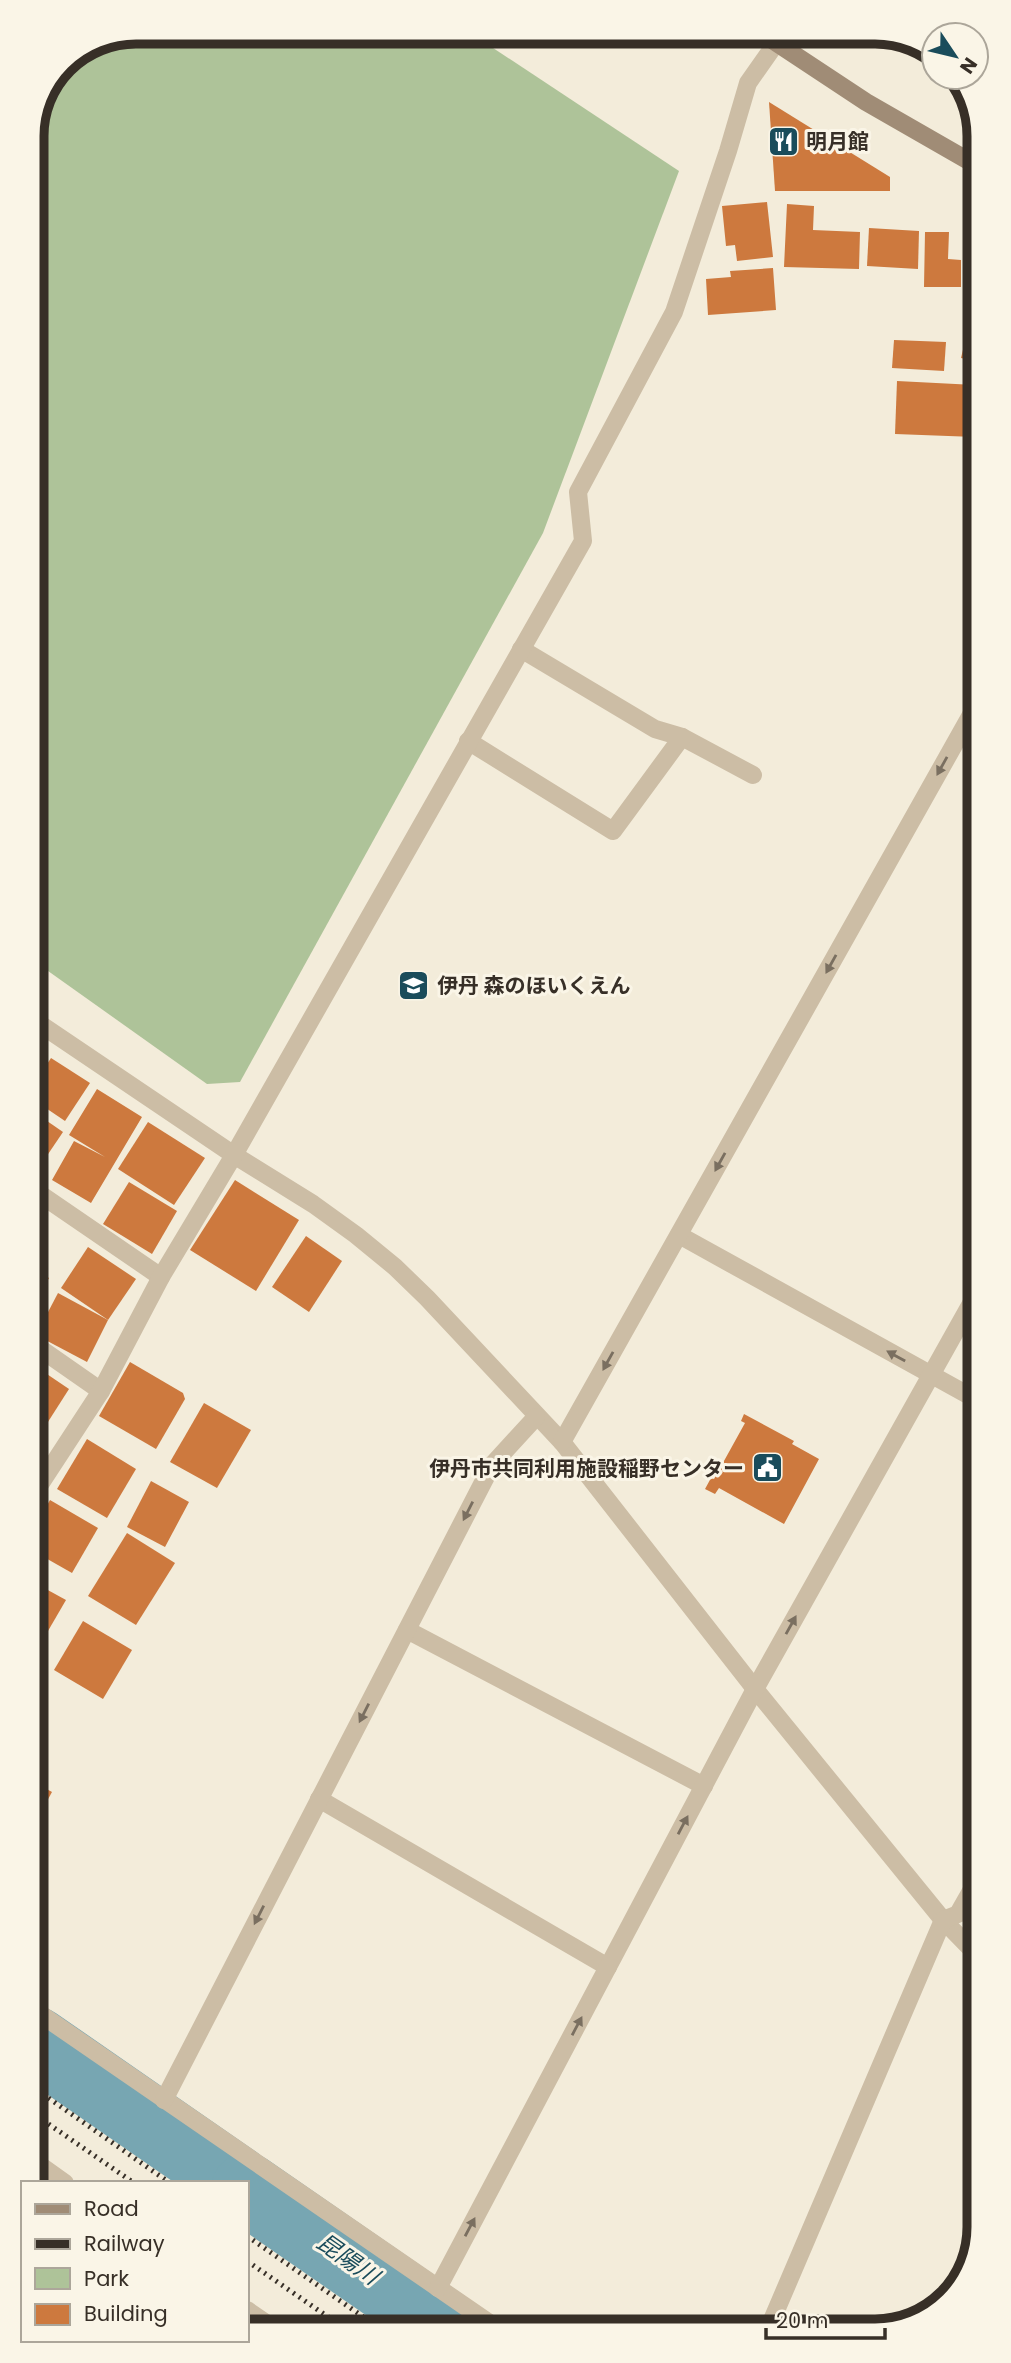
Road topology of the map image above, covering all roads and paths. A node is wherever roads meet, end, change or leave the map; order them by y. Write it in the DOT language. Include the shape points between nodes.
graph roads {
  1 [pos="775,44"];
  2 [pos="778,44"];
  3 [pos="967,159"];
  4 [pos="521,649"];
  5 [pos="682,737"];
  6 [pos="967,737"];
  7 [pos="468,741"];
  8 [pos="753,775"];
  9 [pos="44,1027"];
  10 [pos="234,1155"];
  11 [pos="44,1197"];
  12 [pos="679,1235"];
  13 [pos="160,1277"];
  14 [pos="967,1311"];
  15 [pos="44,1351"];
  16 [pos="930,1376"];
  17 [pos="101,1391"];
  18 [pos="967,1396"];
  19 [pos="536,1417"];
  20 [pos="562,1442"];
  21 [pos="44,1478"];
  22 [pos="407,1630"];
  23 [pos="755,1689"];
  24 [pos="704,1786"];
  25 [pos="319,1799"];
  26 [pos="967,1898"];
  27 [pos="943,1920"];
  28 [pos="967,1945"];
  29 [pos="608,1967"];
  30 [pos="44,2017"];
  31 [pos="164,2100"];
  32 [pos="44,2168"];
  33 [pos="62,2181"];
  34 [pos="438,2288"];
  35 [pos="483,2319"];
  36 [pos="772,2319"];
  1 -- 4 [label="street" via="748,83 674,312 578,492 583,541"];
  2 -- 3 [label="main road" via="866,102"];
  4 -- 5 [label="street" via="655,729"];
  4 -- 7 [label="street"];
  5 -- 7 [label="street" via="613,831"];
  5 -- 8 [label="street"];
  6 -- 12 [label="street, one-way"];
  7 -- 10 [label="street"];
  9 -- 10 [label="street"];
  10 -- 13 [label="street"];
  10 -- 19 [label="street" via="313,1205 395,1267"];
  11 -- 13 [label="street"];
  16 -- 12 [label="street, one-way"];
  12 -- 20 [label="street, one-way"];
  13 -- 17 [label="street"];
  14 -- 16 [label="street"];
  15 -- 17 [label="street"];
  16 -- 18 [label="street"];
  23 -- 16 [label="street, one-way"];
  17 -- 21 [label="street"];
  19 -- 20 [label="street"];
  19 -- 22 [label="street, one-way" via="492,1465"];
  20 -- 23 [label="street"];
  22 -- 24 [label="street"];
  22 -- 25 [label="street, one-way"];
  23 -- 24 [label="street"];
  23 -- 27 [label="street"];
  29 -- 24 [label="street, one-way"];
  25 -- 29 [label="street"];
  25 -- 31 [label="street, one-way"];
  26 -- 27 [label="street" via="958,1914"];
  27 -- 28 [label="street"];
  27 -- 36 [label="street"];
  34 -- 29 [label="street, one-way"];
  30 -- 31 [label="street"];
  31 -- 34 [label="street"];
  32 -- 33 [label="street"];
  34 -- 35 [label="street"];
}
